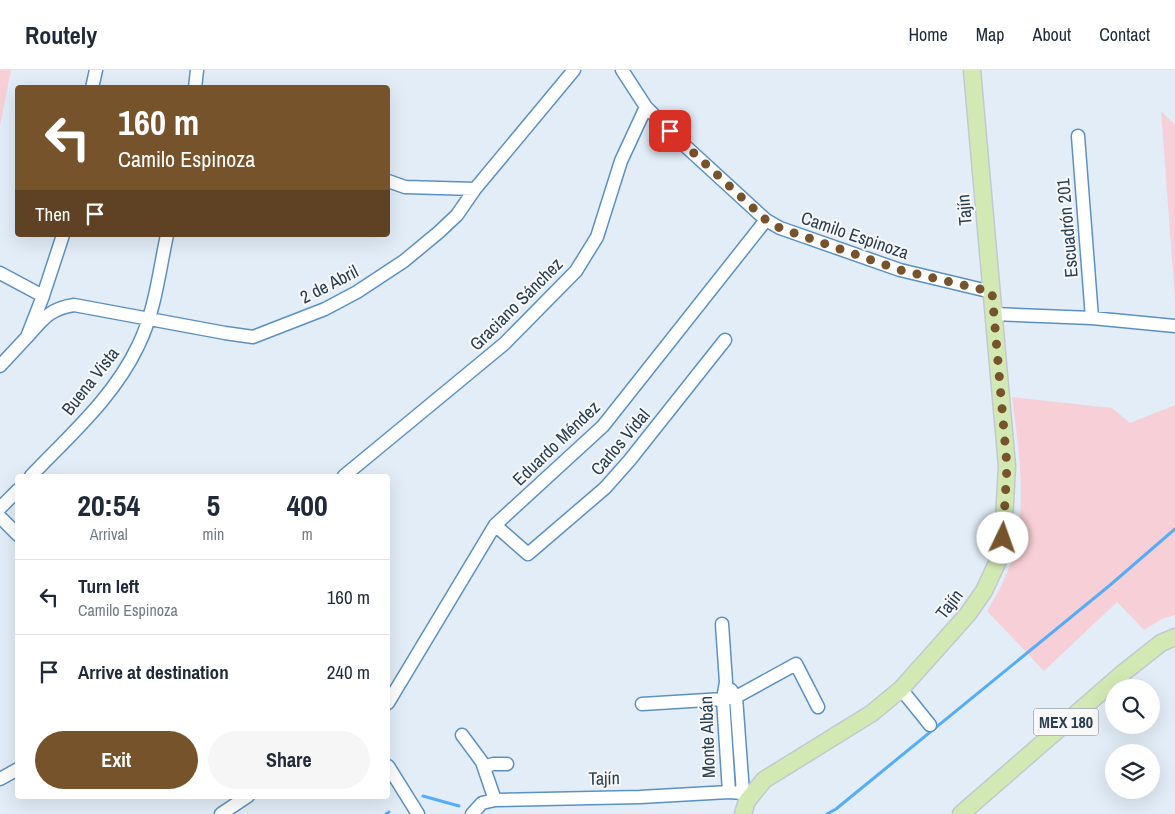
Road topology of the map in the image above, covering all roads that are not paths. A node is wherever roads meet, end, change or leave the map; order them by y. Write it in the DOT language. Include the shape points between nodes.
graph roads {
  1 [pos="96,70"];
  2 [pos="197,70"];
  3 [pos="574,70"];
  4 [pos="622,70"];
  5 [pos="972,70"];
  6 [pos="93,85"];
  7 [pos="195,85"];
  8 [pos="646,107"];
  9 [pos="1078,136"];
  10 [pos="390,182"];
  11 [pos="475,189"];
  12 [pos="766,220"];
  13 [pos="61,237"];
  14 [pos="166,237"];
  15 [pos="0,273"];
  16 [pos="992,292"];
  17 [pos="43,296"];
  18 [pos="993,314"];
  19 [pos="149,318"];
  20 [pos="1092,318"];
  21 [pos="1175,326"];
  22 [pos="27,337"];
  23 [pos="725,340"];
  24 [pos="0,366"];
  25 [pos="33,474"];
  26 [pos="346,474"];
  27 [pos="15,493"];
  28 [pos="0,508"];
  29 [pos="0,517"];
  30 [pos="495,525"];
  31 [pos="15,532"];
  32 [pos="722,624"];
  33 [pos="1175,637"];
  34 [pos="901,689"];
  35 [pos="729,698"];
  36 [pos="390,700"];
  37 [pos="642,704"];
  38 [pos="818,707"];
  39 [pos="930,726"];
  40 [pos="462,735"];
  41 [pos="726,743"];
  42 [pos="739,743"];
  43 [pos="507,764"];
  44 [pos="484,767"];
  45 [pos="390,769"];
  46 [pos="15,771"];
  47 [pos="0,779"];
  48 [pos="729,792"];
  49 [pos="244,799"];
  50 [pos="495,800"];
  51 [pos="744,803"];
  52 [pos="221,814"];
  53 [pos="418,814"];
  54 [pos="472,814"];
  55 [pos="962,814"];
  1 -- 6 [label="street"];
  2 -- 7 [label="street"];
  3 -- 11 [label="street, 2 de Abril"];
  4 -- 8 [label="street, Camilo Espinoza"];
  5 -- 16 [label="main road, Tajín"];
  8 -- 12 [label="street, Camilo Espinoza"];
  8 -- 26 [label="street, Graciano Sánchez" via="622,161 597,237 576,271 504,344"];
  9 -- 20 [label="street, Escuadrón 201"];
  10 -- 11 [label="street" via="405,187"];
  11 -- 19 [label="street, 2 de Abril" via="457,215 404,261 325,309 253,337"];
  12 -- 16 [label="street, Camilo Espinoza" via="780,228 900,270"];
  12 -- 30 [label="street, Eduardo Méndez" via="603,426"];
  13 -- 17 [label="street"];
  14 -- 19 [label="street, Buena Vista"];
  15 -- 17 [label="street"];
  16 -- 18 [label="main road, Tajín"];
  17 -- 22 [label="street"];
  18 -- 20 [label="street"];
  18 -- 34 [label="main road, Tajín" via="1007,466 1003,538 984,591 952,633"];
  19 -- 22 [label="street, 2 de Abril" via="74,305 59,307"];
  19 -- 25 [label="street, Buena Vista" via="138,346 97,407"];
  20 -- 21 [label="street"];
  22 -- 24 [label="street, 2 de Abril"];
  23 -- 30 [label="street, Carlos Vidal" via="605,488 528,554"];
  27 -- 28 [label="street"];
  29 -- 31 [label="street"];
  30 -- 36 [label="street, Eduardo Méndez"];
  32 -- 35 [label="street, Monte Albán"];
  33 -- 55 [label="main road, MEX 180" via="1123,672"];
  34 -- 39 [label="street"];
  34 -- 51 [label="main road, Tajín" via="872,713 764,780"];
  35 -- 37 [label="street"];
  35 -- 38 [label="street" via="796,664"];
  35 -- 41 [label="street, Monte Albán"];
  35 -- 42 [label="street, Monte Albán"];
  40 -- 44 [label="street"];
  41 -- 42 [label="street"];
  41 -- 48 [label="street, Monte Albán"];
  42 -- 51 [label="street, Monte Albán"];
  43 -- 44 [label="street"];
  44 -- 50 [label="street"];
  45 -- 53 [label="street"];
  46 -- 47 [label="street"];
  48 -- 50 [label="street, Tajín"];
  48 -- 51 [label="street, Tajín"];
  49 -- 52 [label="street"];
  50 -- 54 [label="street, Tajín" via="482,803"];
}
